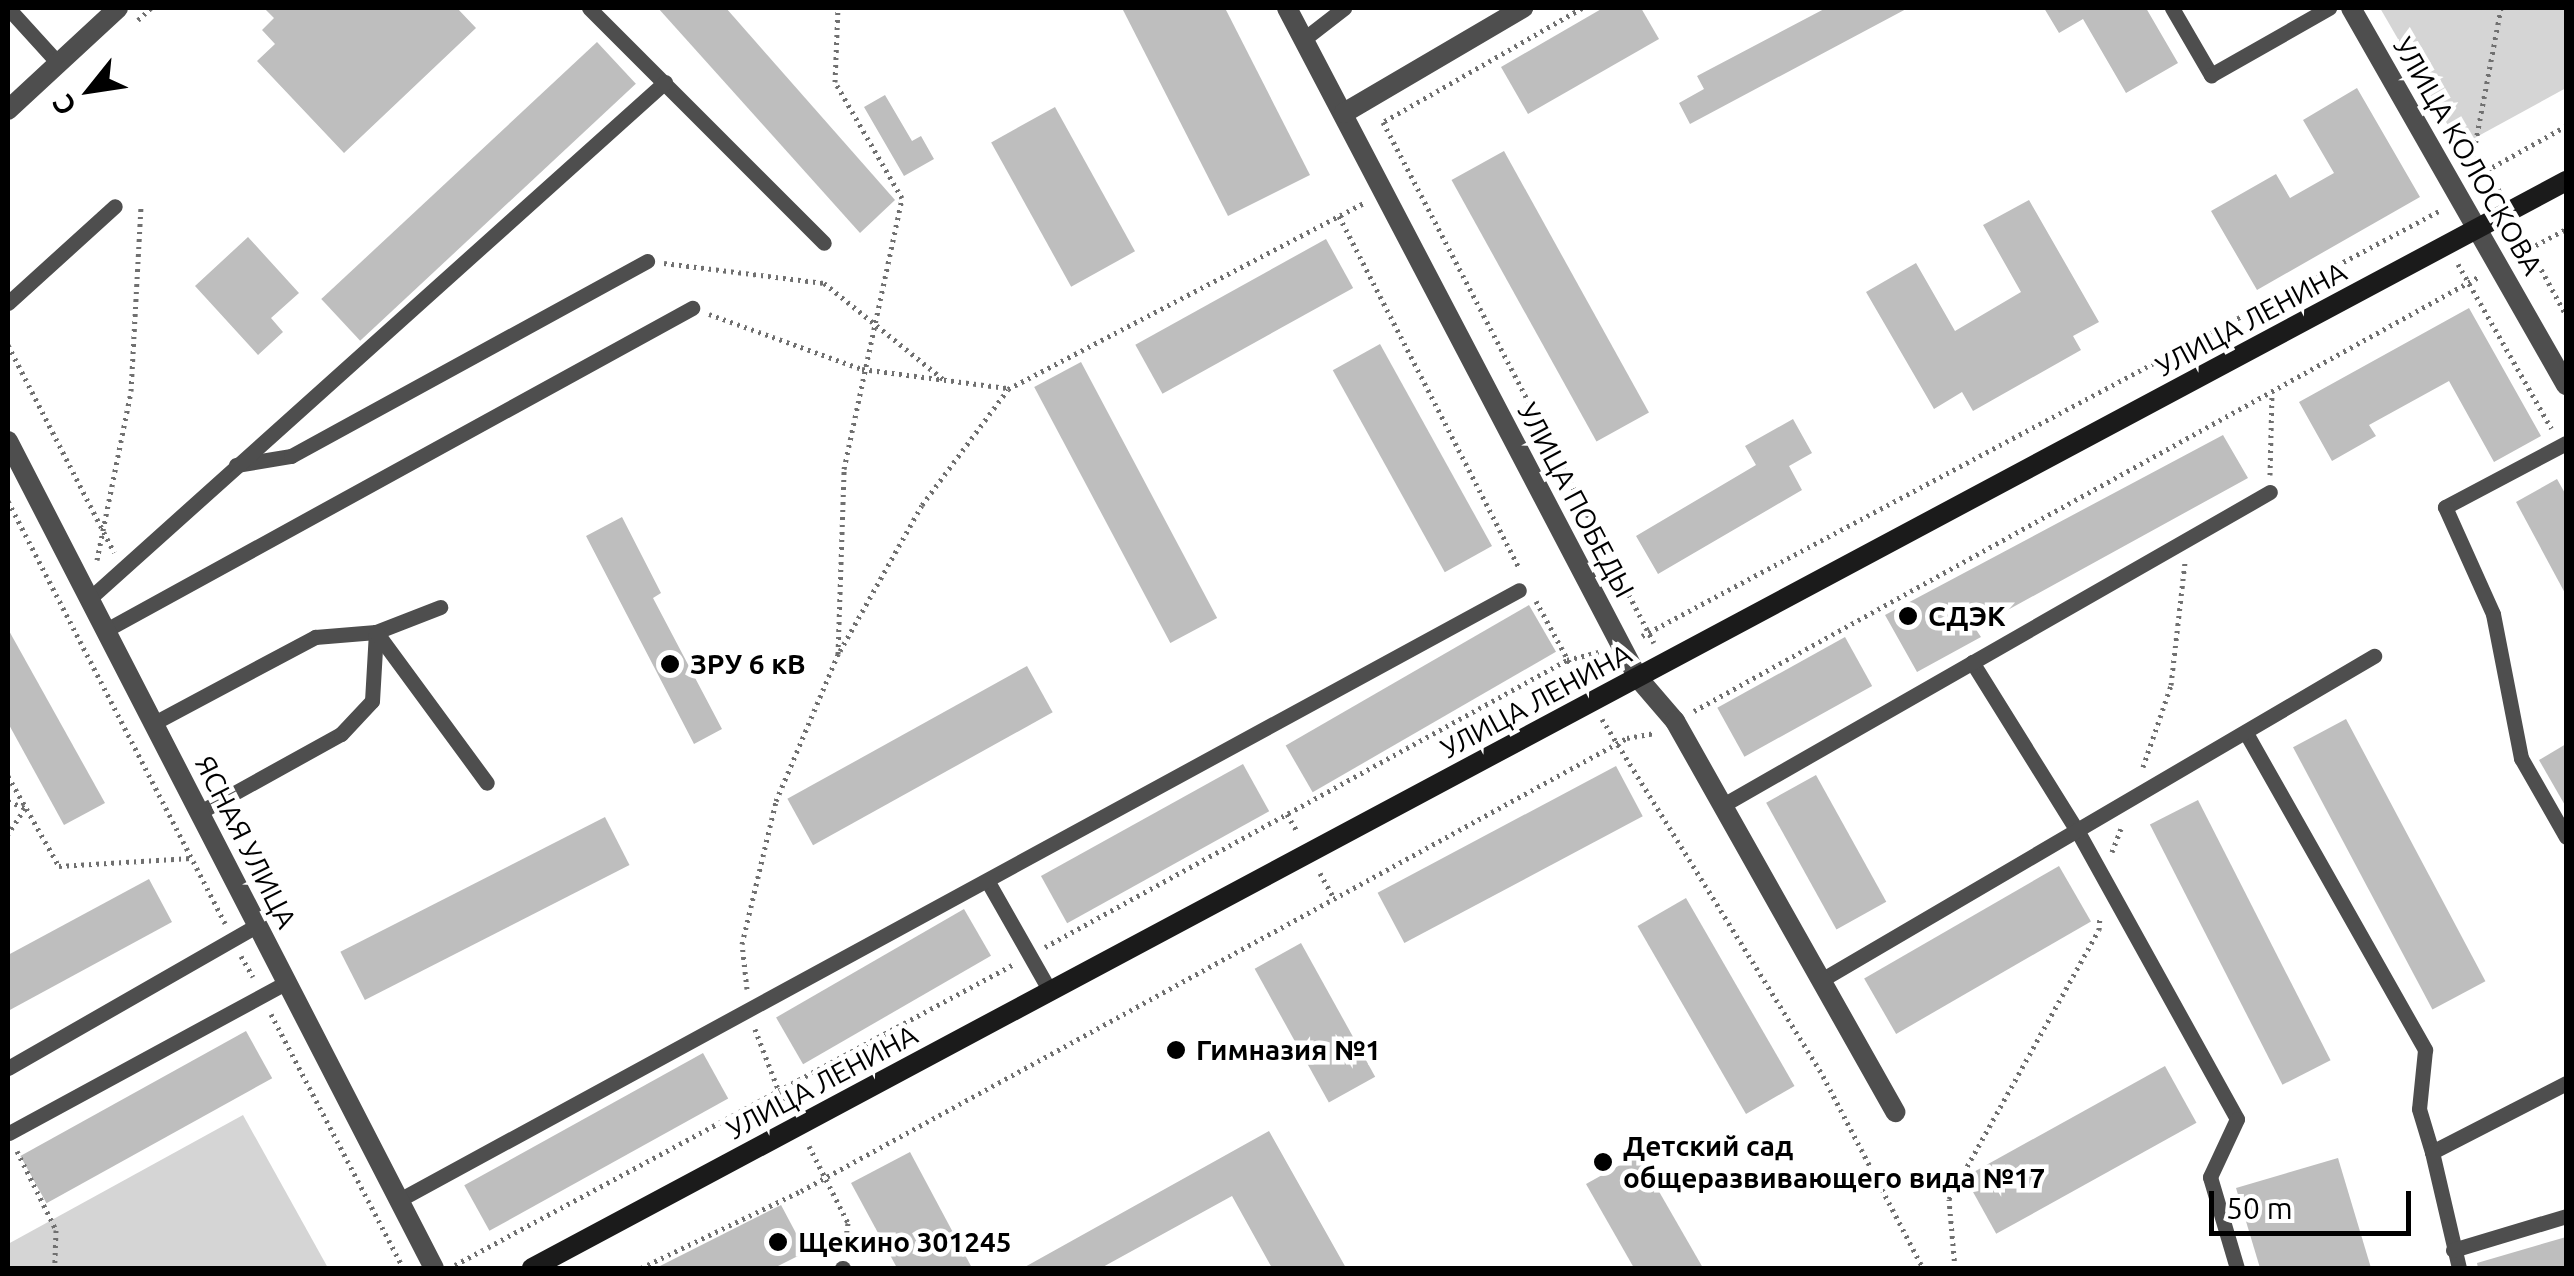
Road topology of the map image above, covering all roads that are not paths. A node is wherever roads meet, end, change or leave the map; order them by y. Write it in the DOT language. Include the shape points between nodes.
graph roads {
  1 [pos="8,8"];
  2 [pos="118,8"];
  3 [pos="589,8"];
  4 [pos="1287,8"];
  5 [pos="1344,8"];
  6 [pos="1522,8"];
  7 [pos="2172,8"];
  8 [pos="2329,8"];
  9 [pos="2351,8"];
  10 [pos="1304,39"];
  11 [pos="59,64"];
  12 [pos="665,82"];
  13 [pos="8,110"];
  14 [pos="1344,113"];
  15 [pos="2566,182"];
  16 [pos="114,206"];
  17 [pos="2478,228"];
  18 [pos="824,243"];
  19 [pos="646,260"];
  20 [pos="8,303"];
  21 [pos="692,308"];
  22 [pos="2566,385"];
  23 [pos="8,441"];
  24 [pos="2566,443"];
  25 [pos="236,465"];
  26 [pos="2270,492"];
  27 [pos="1518,590"];
  28 [pos="89,599"];
  29 [pos="440,607"];
  30 [pos="106,630"];
  31 [pos="376,632"];
  32 [pos="2374,656"];
  33 [pos="1972,662"];
  34 [pos="1638,678"];
  35 [pos="154,723"];
  36 [pos="2246,732"];
  37 [pos="487,783"];
  38 [pos="1723,804"];
  39 [pos="200,812"];
  40 [pos="2078,832"];
  41 [pos="2566,837"];
  42 [pos="988,882"];
  43 [pos="258,925"];
  44 [pos="1823,980"];
  45 [pos="286,982"];
  46 [pos="1050,991"];
  47 [pos="8,1068"];
  48 [pos="2566,1084"];
  49 [pos="1895,1112"];
  50 [pos="9,1133"];
  51 [pos="2432,1152"];
  52 [pos="399,1200"];
  53 [pos="2566,1216"];
  54 [pos="2453,1250"];
  55 [pos="434,1268"];
  56 [pos="532,1268"];
  57 [pos="2237,1268"];
  58 [pos="2459,1268"];
  1 -- 11 [label="lane"];
  2 -- 11 [label="street"];
  3 -- 12 [label="lane"];
  4 -- 10 [label="street, УЛИЦА ПОБЕДЫ"];
  5 -- 10 [label="lane"];
  6 -- 14 [label="street"];
  7 -- 8 [label="lane" via="2210,75"];
  9 -- 17 [label="street, УЛИЦА КОЛОСКОВА"];
  10 -- 14 [label="street, УЛИЦА ПОБЕДЫ"];
  11 -- 13 [label="street"];
  12 -- 18 [label="lane"];
  12 -- 25 [label="lane"];
  14 -- 34 [label="street, УЛИЦА ПОБЕДЫ"];
  15 -- 17 [label="street, УЛИЦА ЛЕНИНА"];
  16 -- 20 [label="lane"];
  17 -- 22 [label="street, УЛИЦА КОЛОСКОВА"];
  17 -- 34 [label="street, УЛИЦА ЛЕНИНА"];
  19 -- 25 [label="lane" via="291,456"];
  21 -- 30 [label="lane"];
  23 -- 28 [label="street, ЯСНАЯ УЛИЦА"];
  24 -- 41 [label="lane" via="2445,507 2493,614 2521,758"];
  25 -- 28 [label="lane"];
  26 -- 33 [label="lane"];
  27 -- 42 [label="lane"];
  28 -- 30 [label="street, ЯСНАЯ УЛИЦА"];
  29 -- 31 [label="lane"];
  30 -- 35 [label="street, ЯСНАЯ УЛИЦА"];
  31 -- 35 [label="lane" via="315,637"];
  31 -- 37 [label="lane"];
  31 -- 39 [label="lane" via="372,701 342,734"];
  32 -- 36 [label="lane"];
  33 -- 38 [label="lane"];
  33 -- 40 [label="lane"];
  34 -- 38 [label="street, УЛИЦА ПОБЕДЫ" via="1684,717"];
  34 -- 46 [label="street, УЛИЦА ЛЕНИНА"];
  35 -- 39 [label="street, ЯСНАЯ УЛИЦА"];
  36 -- 40 [label="lane"];
  36 -- 51 [label="lane" via="2425,1050 2419,1109"];
  38 -- 44 [label="street, УЛИЦА ПОБЕДЫ"];
  39 -- 43 [label="street, ЯСНАЯ УЛИЦА"];
  40 -- 44 [label="lane"];
  40 -- 57 [label="lane" via="2237,1118 2210,1177"];
  42 -- 46 [label="lane"];
  42 -- 52 [label="lane"];
  43 -- 45 [label="street, ЯСНАЯ УЛИЦА"];
  43 -- 47 [label="lane"];
  44 -- 49 [label="street, УЛИЦА ПОБЕДЫ"];
  45 -- 50 [label="lane"];
  45 -- 52 [label="street, ЯСНАЯ УЛИЦА"];
  46 -- 56 [label="street, УЛИЦА ЛЕНИНА"];
  48 -- 51 [label="lane"];
  51 -- 54 [label="lane"];
  52 -- 55 [label="street, ЯСНАЯ УЛИЦА"];
  53 -- 54 [label="lane"];
  54 -- 58 [label="lane"];
}
